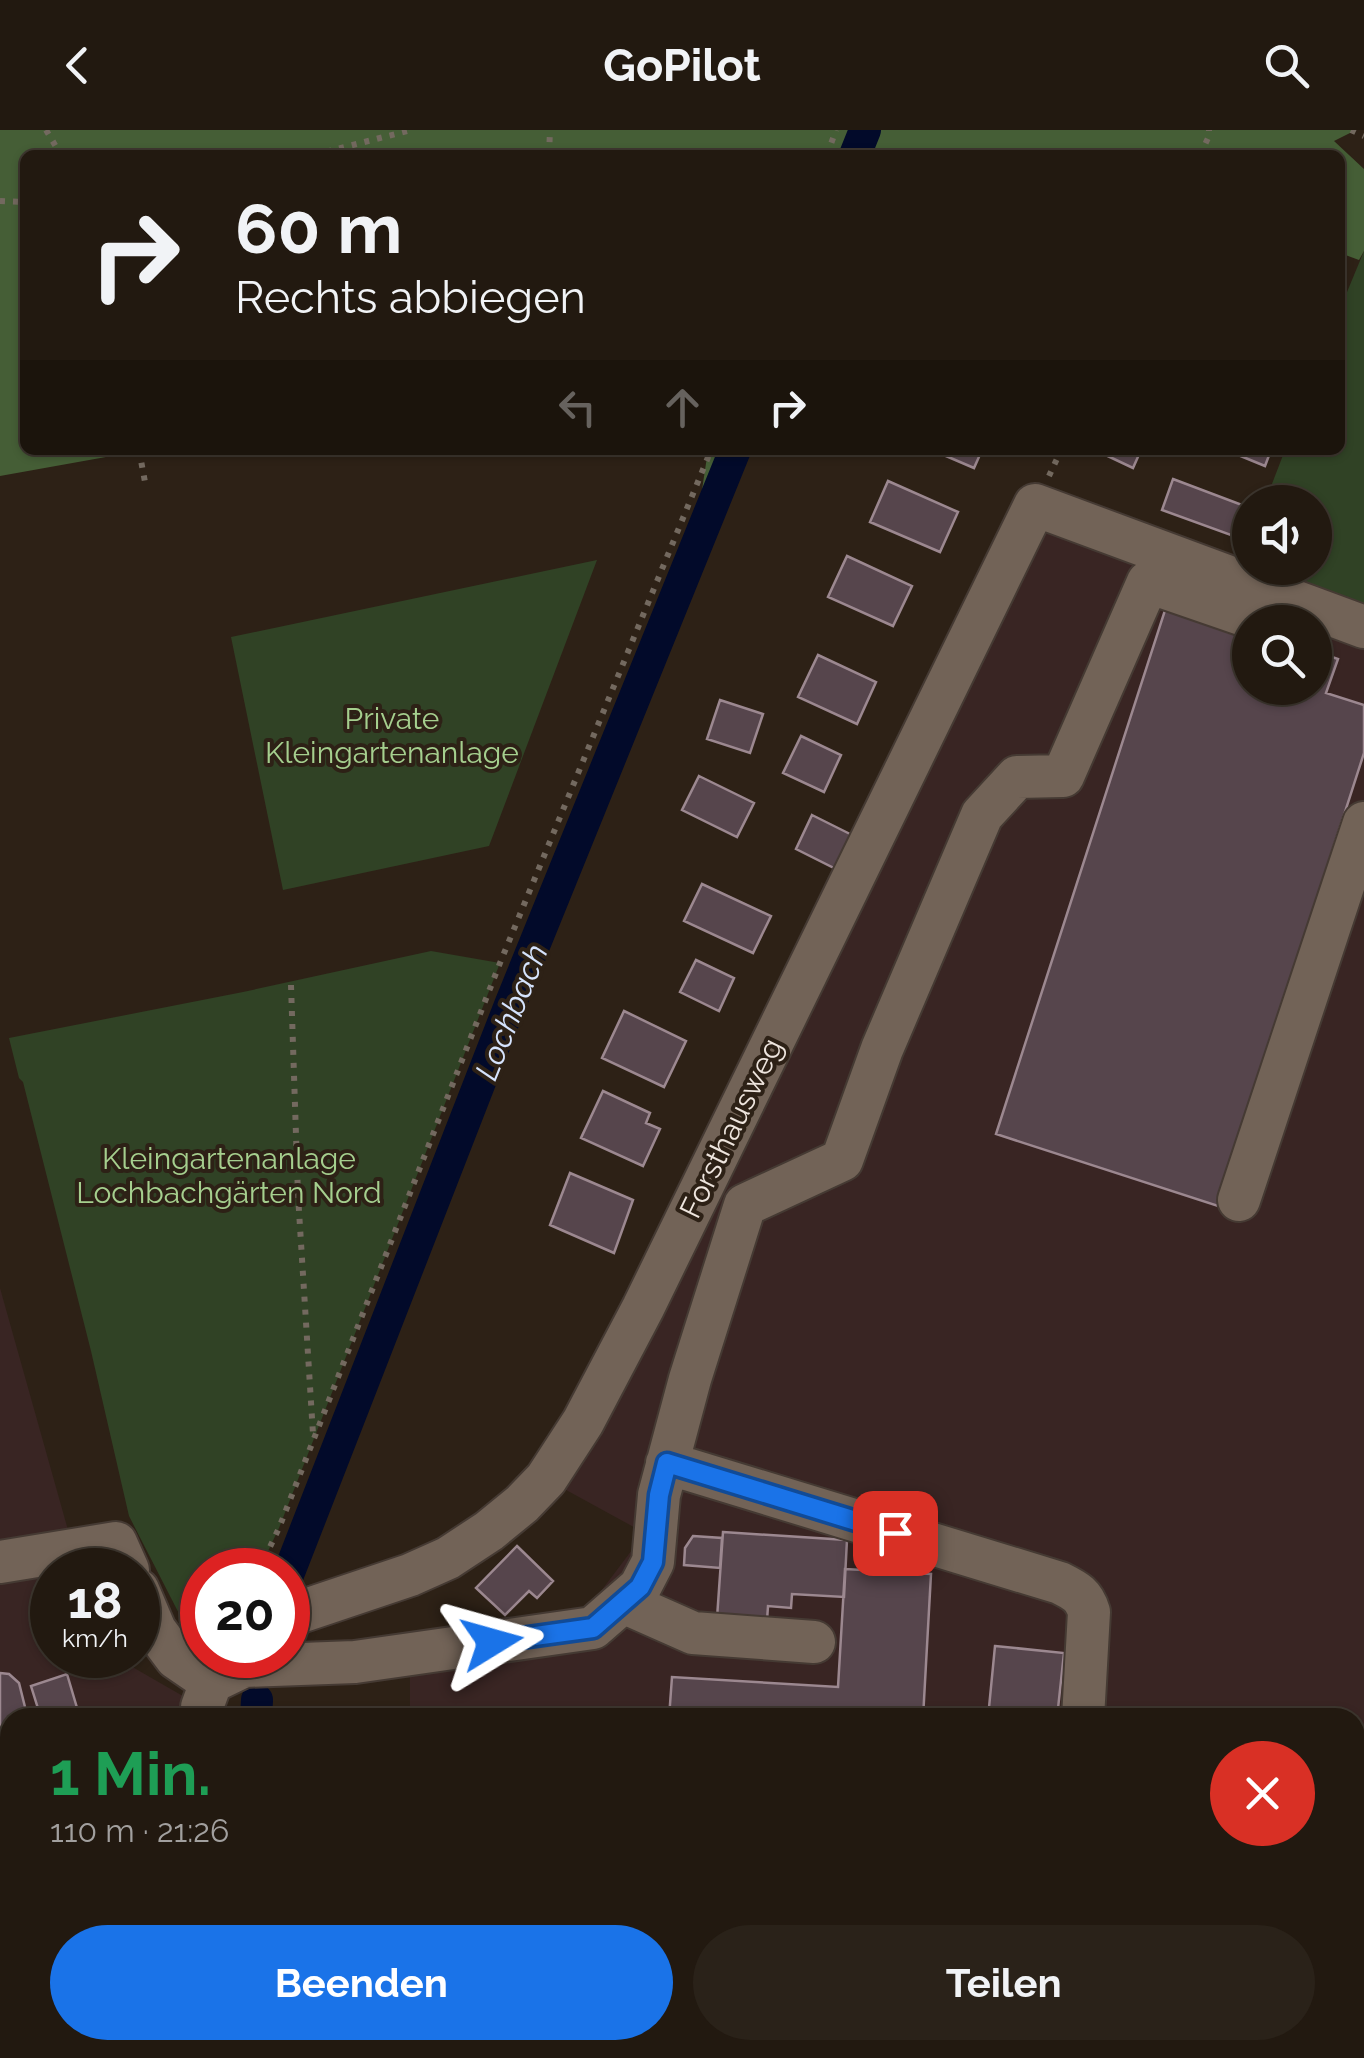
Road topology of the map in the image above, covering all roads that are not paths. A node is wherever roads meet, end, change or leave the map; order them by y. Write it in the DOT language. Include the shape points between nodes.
graph roads {
  1 [pos="1232,611"];
  2 [pos="1364,627"];
  3 [pos="1332,646"];
  4 [pos="1364,658"];
  5 [pos="1364,824"];
  6 [pos="1239,1200"];
  7 [pos="667,1463"];
  8 [pos="85,1548"];
  9 [pos="118,1548"];
  10 [pos="30,1557"];
  11 [pos="0,1562"];
  12 [pos="623,1602"];
  13 [pos="310,1609"];
  14 [pos="160,1636"];
  15 [pos="814,1642"];
  16 [pos="220,1680"];
  17 [pos="1084,1708"];
  1 -- 7 [label="street" via="1148,582 1063,776 1017,776 982,815 842,1160 746,1205"];
  2 -- 13 [label="street, Forsthausweg" via="1035,504 643,1308 546,1479 448,1558"];
  3 -- 4 [label="street"];
  5 -- 6 [label="street"];
  7 -- 12 [label="street" via="653,1562"];
  7 -- 17 [label="street" via="1076,1591 1089,1612"];
  8 -- 9 [label="street"];
  10 -- 11 [label="street"];
  12 -- 15 [label="street" via="694,1633"];
  12 -- 16 [label="street" via="593,1628 356,1662 296,1664"];
  14 -- 16 [label="street" via="176,1658"];
}
